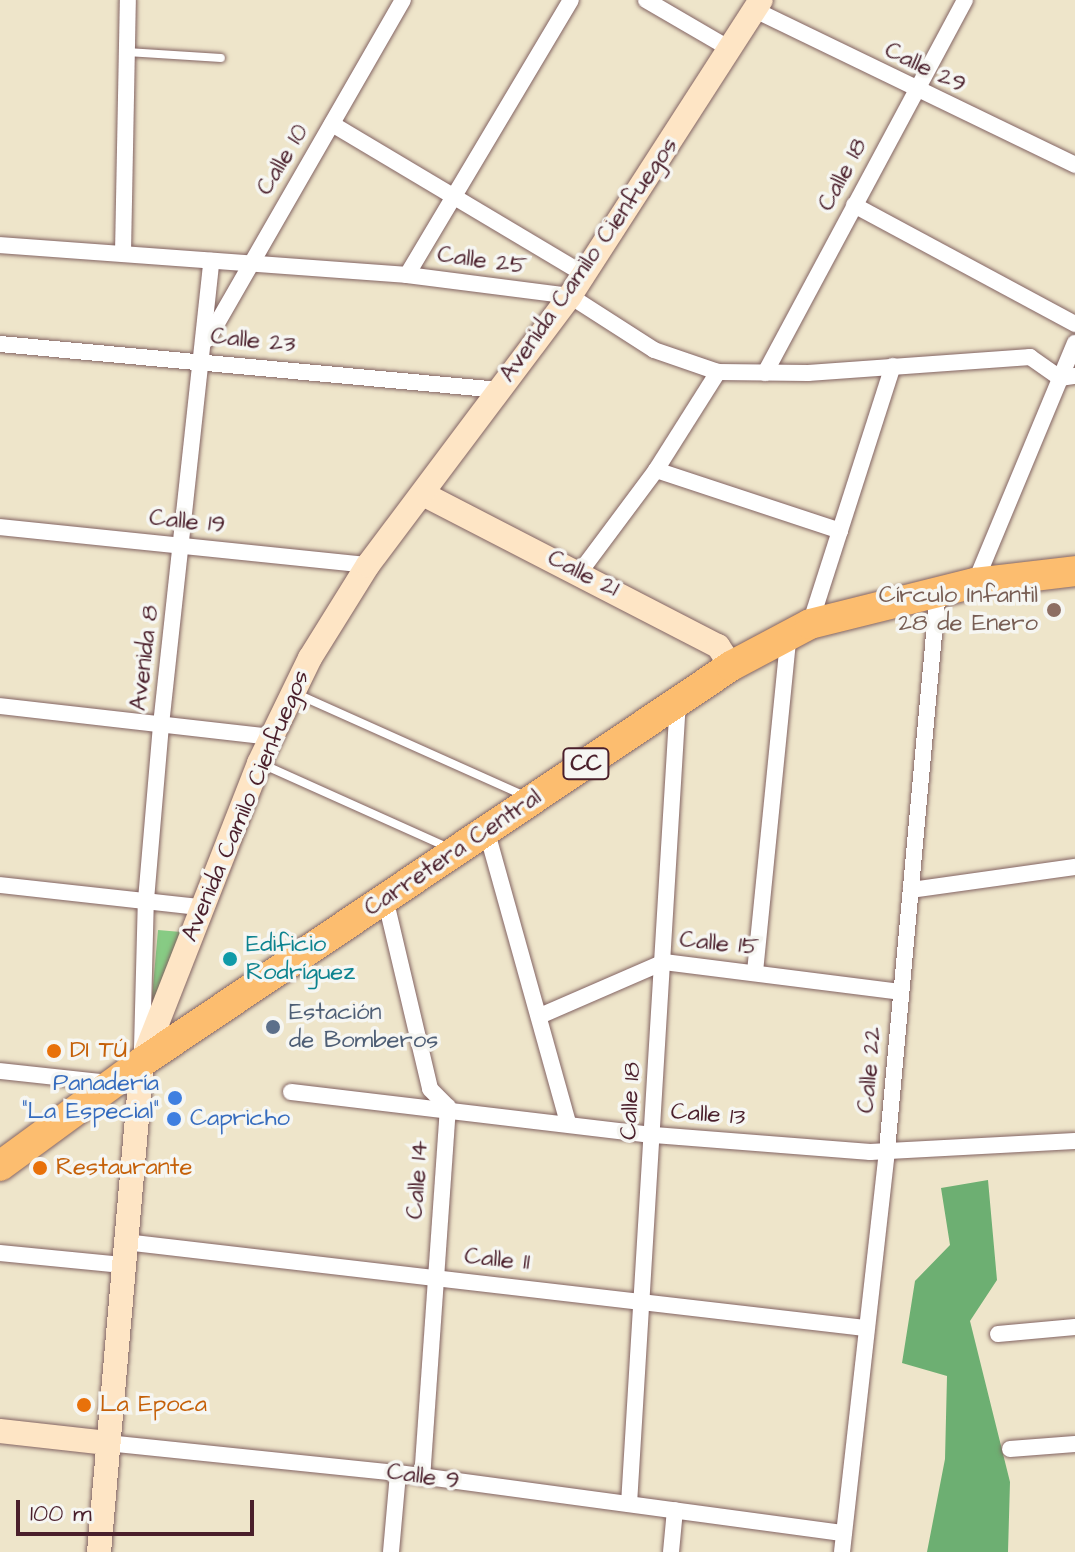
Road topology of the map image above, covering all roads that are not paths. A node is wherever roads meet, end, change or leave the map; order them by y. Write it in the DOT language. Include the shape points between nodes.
graph roads {
  1 [pos="128,0"];
  2 [pos="403,0"];
  3 [pos="571,0"];
  4 [pos="646,0"];
  5 [pos="965,0"];
  6 [pos="758,5"];
  7 [pos="732,50"];
  8 [pos="126,52"];
  9 [pos="221,58"];
  10 [pos="915,91"];
  11 [pos="332,124"];
  12 [pos="1075,165"];
  13 [pos="456,195"];
  14 [pos="854,205"];
  15 [pos="0,245"];
  16 [pos="123,253"];
  17 [pos="211,261"];
  18 [pos="250,263"];
  19 [pos="584,274"];
  20 [pos="407,275"];
  21 [pos="570,296"];
  22 [pos="1075,324"];
  23 [pos="1075,343"];
  24 [pos="0,344"];
  25 [pos="205,352"];
  26 [pos="893,366"];
  27 [pos="718,372"];
  28 [pos="765,373"];
  29 [pos="1068,377"];
  30 [pos="500,390"];
  31 [pos="656,470"];
  32 [pos="425,495"];
  33 [pos="0,527"];
  34 [pos="840,531"];
  35 [pos="183,545"];
  36 [pos="368,565"];
  37 [pos="1075,571"];
  38 [pos="580,572"];
  39 [pos="975,583"];
  40 [pos="938,591"];
  41 [pos="799,629"];
  42 [pos="731,666"];
  43 [pos="292,692"];
  44 [pos="678,701"];
  45 [pos="0,706"];
  46 [pos="161,725"];
  47 [pos="270,737"];
  48 [pos="259,763"];
  49 [pos="533,799"];
  50 [pos="486,829"];
  51 [pos="455,850"];
  52 [pos="1075,867"];
  53 [pos="0,885"];
  54 [pos="911,890"];
  55 [pos="385,898"];
  56 [pos="146,900"];
  57 [pos="200,907"];
  58 [pos="664,962"];
  59 [pos="755,972"];
  60 [pos="900,992"];
  61 [pos="166,998"];
  62 [pos="542,1015"];
  63 [pos="203,1021"];
  64 [pos="142,1062"];
  65 [pos="0,1071"];
  66 [pos="115,1084"];
  67 [pos="291,1092"];
  68 [pos="448,1107"];
  69 [pos="568,1122"];
  70 [pos="654,1135"];
  71 [pos="1075,1141"];
  72 [pos="887,1150"];
  73 [pos="0,1166"];
  74 [pos="0,1253"];
  75 [pos="123,1254"];
  76 [pos="435,1278"];
  77 [pos="642,1299"];
  78 [pos="1075,1327"];
  79 [pos="865,1328"];
  80 [pos="998,1334"];
  81 [pos="0,1431"];
  82 [pos="107,1443"];
  83 [pos="1075,1444"];
  84 [pos="1010,1449"];
  85 [pos="398,1473"];
  86 [pos="422,1477"];
  87 [pos="629,1504"];
  88 [pos="675,1510"];
  89 [pos="844,1533"];
  90 [pos="99,1552"];
  91 [pos="391,1552"];
  92 [pos="671,1552"];
  93 [pos="842,1552"];
  1 -- 8 [label="street"];
  2 -- 11 [label="street, Calle 10"];
  3 -- 13 [label="street"];
  4 -- 7 [label="street"];
  5 -- 10 [label="street, Calle 18"];
  6 -- 7 [label="main road, Avenida Camilo Cienfuegos"];
  6 -- 10 [label="street, Calle 29"];
  7 -- 19 [label="main road, Avenida Camilo Cienfuegos"];
  8 -- 9 [label="lane"];
  8 -- 16 [label="street"];
  10 -- 12 [label="street, Calle 29"];
  10 -- 14 [label="street, Calle 18"];
  11 -- 13 [label="street"];
  11 -- 18 [label="street, Calle 10"];
  13 -- 19 [label="street"];
  13 -- 20 [label="street"];
  14 -- 22 [label="street"];
  14 -- 28 [label="street, Calle 18"];
  15 -- 16 [label="street, Calle 25"];
  16 -- 17 [label="street, Calle 25"];
  17 -- 18 [label="street, Calle 25"];
  17 -- 25 [label="street, Avenida 8"];
  18 -- 20 [label="street, Calle 25"];
  18 -- 25 [label="street, Calle 10"];
  19 -- 21 [label="main road, Avenida Camilo Cienfuegos"];
  20 -- 21 [label="street, Calle 25"];
  21 -- 27 [label="street, Calle 25" via="654,350"];
  21 -- 30 [label="main road, Avenida Camilo Cienfuegos"];
  23 -- 29 [label="street"];
  24 -- 25 [label="street, Calle 23"];
  25 -- 30 [label="street, Calle 23"];
  25 -- 35 [label="street, Avenida 8"];
  26 -- 28 [label="street, Calle 25"];
  26 -- 29 [label="street, Calle 25" via="1030,357"];
  26 -- 34 [label="street"];
  27 -- 28 [label="street, Calle 25"];
  27 -- 31 [label="street"];
  29 -- 39 [label="street"];
  30 -- 32 [label="main road, Avenida Camilo Cienfuegos"];
  31 -- 34 [label="street"];
  31 -- 38 [label="street"];
  32 -- 36 [label="main road, Avenida Camilo Cienfuegos"];
  32 -- 38 [label="main road, Calle 21"];
  33 -- 35 [label="street, Calle 19"];
  34 -- 41 [label="street"];
  35 -- 36 [label="street, Calle 19"];
  35 -- 46 [label="street, Avenida 8"];
  36 -- 43 [label="main road, Avenida Camilo Cienfuegos"];
  37 -- 39 [label="highway, Carretera Central / CC"];
  38 -- 42 [label="main road, Calle 21" via="718,646"];
  39 -- 40 [label="highway, Carretera Central / CC"];
  40 -- 41 [label="highway, Carretera Central / CC"];
  40 -- 54 [label="street, Calle 22"];
  41 -- 42 [label="highway, Carretera Central / CC"];
  41 -- 59 [label="street"];
  42 -- 44 [label="highway, Carretera Central / CC"];
  43 -- 47 [label="main road, Avenida Camilo Cienfuegos"];
  43 -- 49 [label="lane"];
  44 -- 49 [label="highway, Carretera Central / CC"];
  44 -- 58 [label="street, Calle 18"];
  45 -- 46 [label="street"];
  46 -- 47 [label="street"];
  46 -- 56 [label="street, Avenida 8"];
  47 -- 48 [label="main road, Avenida Camilo Cienfuegos"];
  48 -- 51 [label="lane"];
  48 -- 57 [label="main road, Avenida Camilo Cienfuegos"];
  49 -- 50 [label="highway, Carretera Central / CC"];
  50 -- 51 [label="highway, Carretera Central / CC"];
  50 -- 62 [label="street"];
  51 -- 55 [label="highway, Carretera Central / CC"];
  52 -- 54 [label="street"];
  53 -- 56 [label="street"];
  54 -- 60 [label="street, Calle 22"];
  55 -- 63 [label="highway, Carretera Central / CC"];
  55 -- 68 [label="street" via="430,1089"];
  56 -- 57 [label="street"];
  56 -- 64 [label="street, Avenida 8"];
  57 -- 61 [label="main road, Avenida Camilo Cienfuegos"];
  58 -- 59 [label="street, Calle 15"];
  58 -- 62 [label="street, Calle 15"];
  58 -- 70 [label="street, Calle 18"];
  59 -- 60 [label="street, Calle 15"];
  60 -- 72 [label="street, Calle 22"];
  61 -- 63 [label="main road" via="186,1022"];
  61 -- 64 [label="main road, Avenida Camilo Cienfuegos"];
  62 -- 69 [label="street"];
  63 -- 64 [label="highway, Carretera Central / CC"];
  64 -- 66 [label="highway, Carretera Central / CC"];
  64 -- 75 [label="main road, Avenida Camilo Cienfuegos"];
  65 -- 66 [label="street"];
  66 -- 73 [label="highway, Carretera Central / CC"];
  67 -- 68 [label="street, Calle 13"];
  68 -- 69 [label="street, Calle 13"];
  68 -- 76 [label="street, Calle 14"];
  69 -- 70 [label="street, Calle 13"];
  70 -- 72 [label="street, Calle 13"];
  70 -- 77 [label="street, Calle 18"];
  71 -- 72 [label="street, Calle 13"];
  72 -- 79 [label="street, Calle 22"];
  74 -- 75 [label="street, Calle 11"];
  75 -- 76 [label="street, Calle 11"];
  75 -- 82 [label="main road, Avenida Camilo Cienfuegos"];
  76 -- 77 [label="street, Calle 11"];
  76 -- 86 [label="street, Calle 14"];
  77 -- 79 [label="street, Calle 11"];
  77 -- 87 [label="street, Calle 18"];
  78 -- 80 [label="street"];
  79 -- 89 [label="street, Calle 22"];
  81 -- 82 [label="main road, Calle 9"];
  82 -- 85 [label="street, Calle 9"];
  82 -- 90 [label="main road, Avenida Camilo Cienfuegos"];
  83 -- 84 [label="street"];
  85 -- 86 [label="street, Calle 9"];
  85 -- 91 [label="street"];
  86 -- 87 [label="street, Calle 9"];
  87 -- 88 [label="street, Calle 9"];
  88 -- 89 [label="street, Calle 9"];
  88 -- 92 [label="street"];
  89 -- 93 [label="street, Calle 22"];
}
